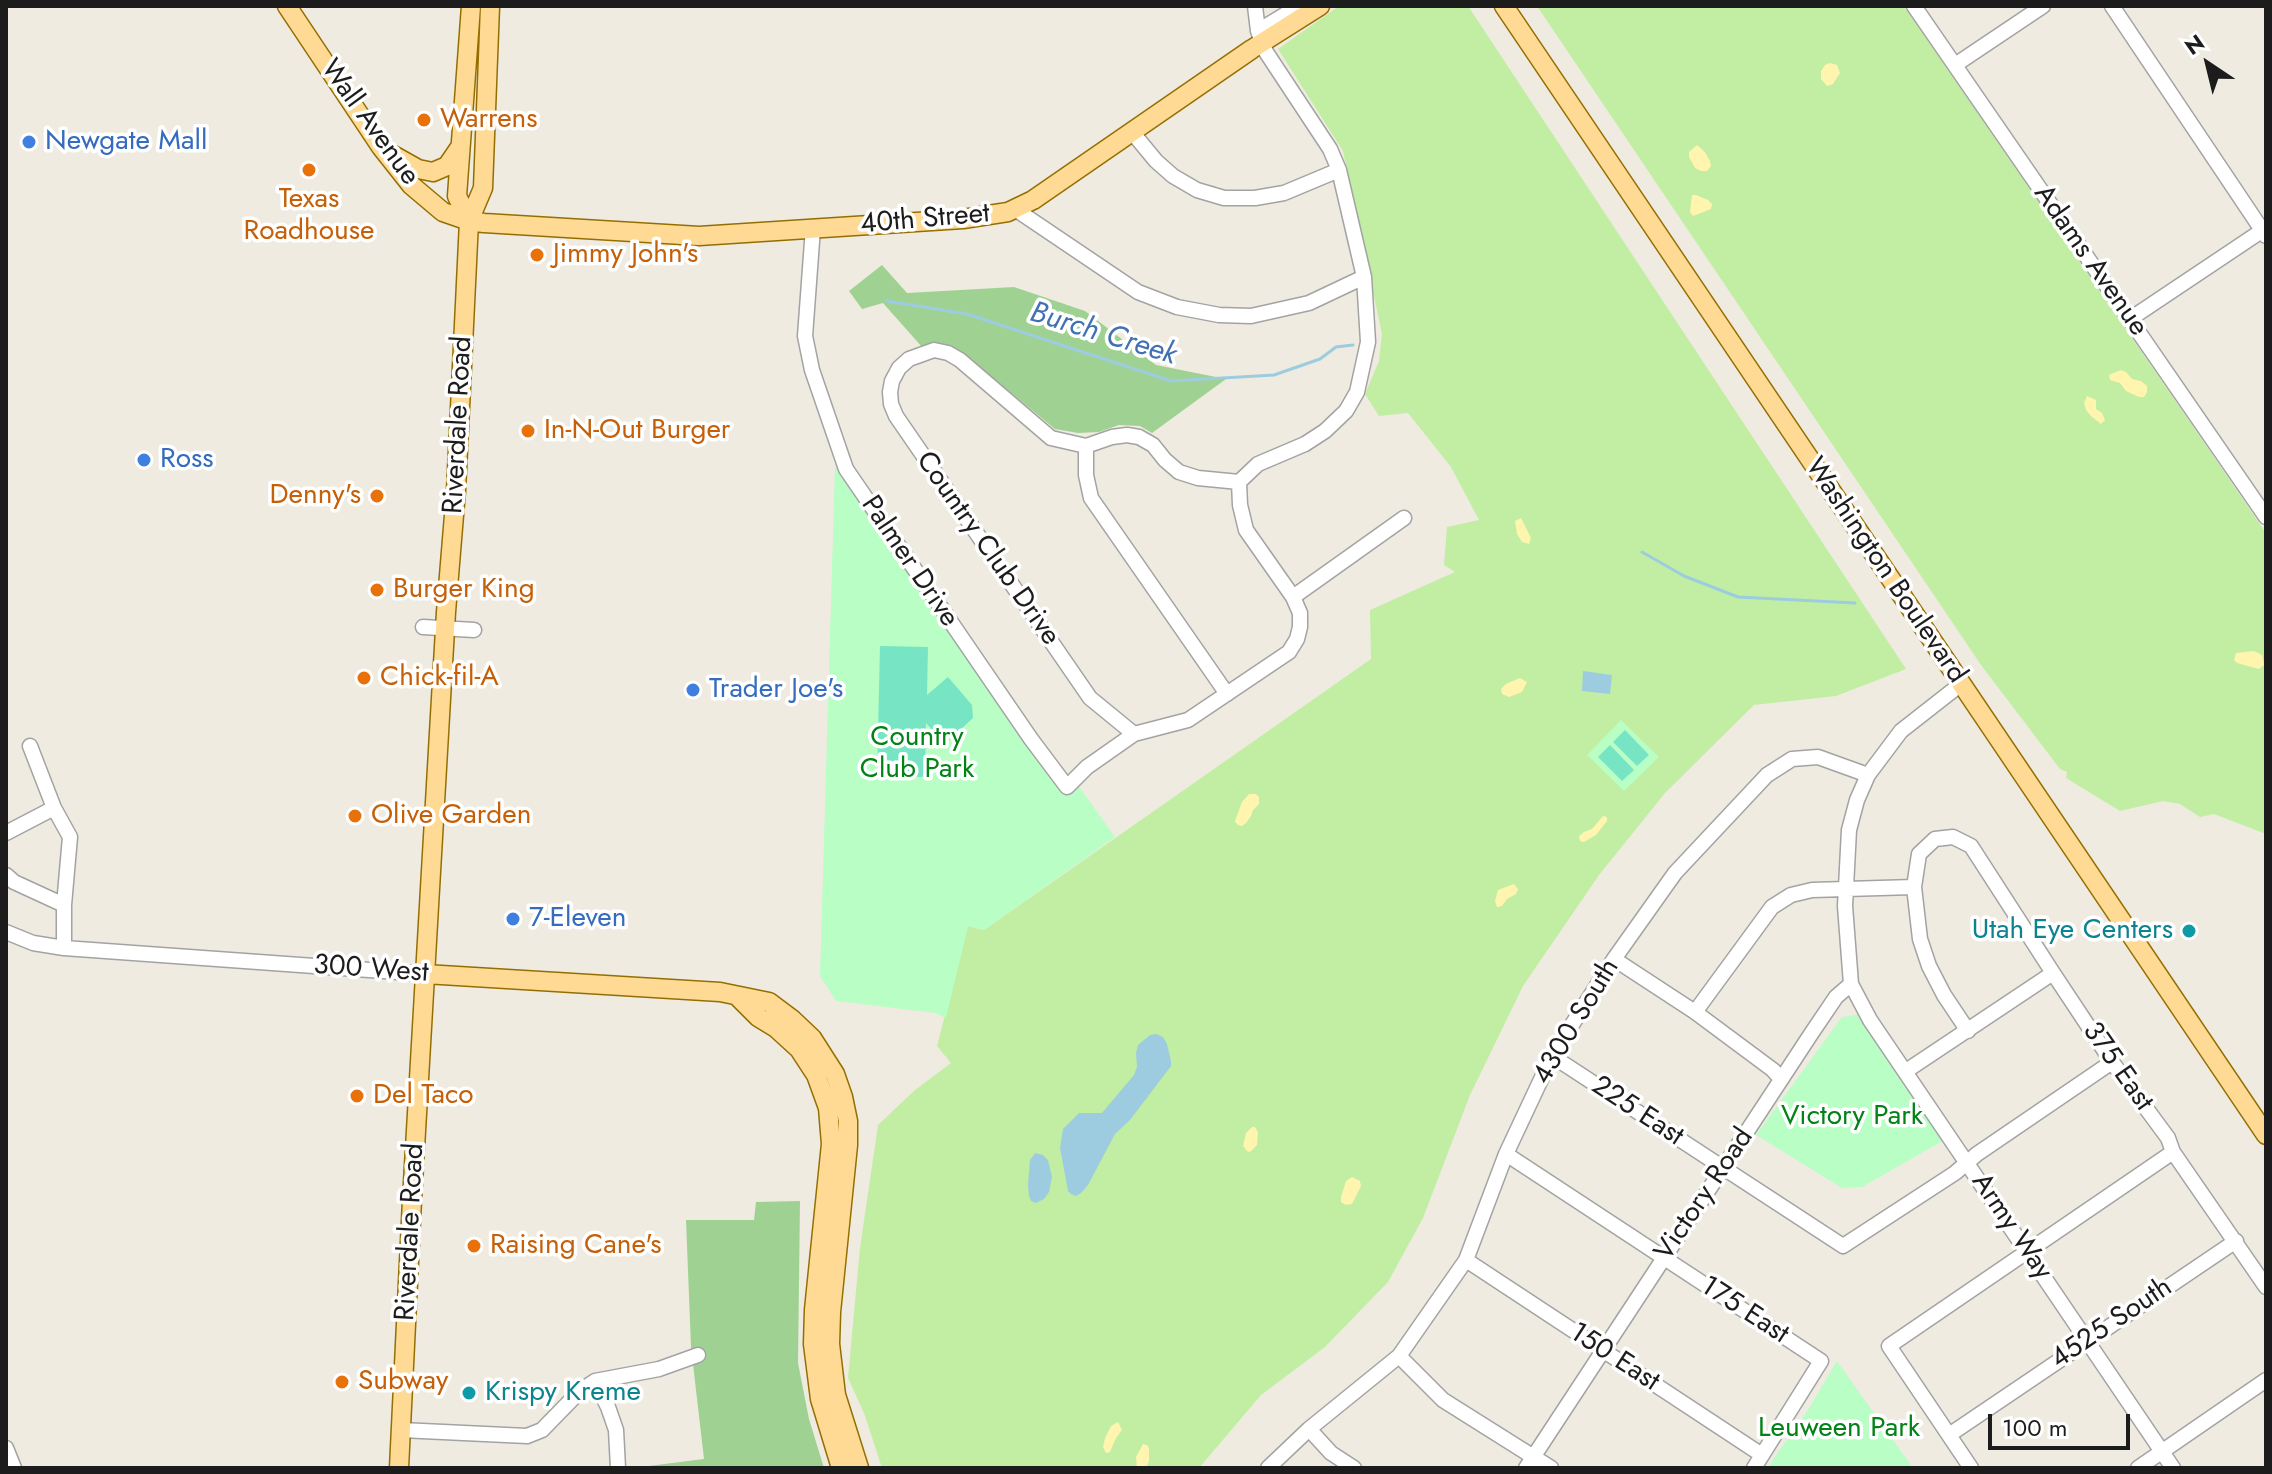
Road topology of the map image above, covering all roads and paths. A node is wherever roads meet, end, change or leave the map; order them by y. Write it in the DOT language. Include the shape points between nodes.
graph roads {
  1 [pos="287,6"];
  2 [pos="471,6"];
  3 [pos="490,6"];
  4 [pos="1255,6"];
  5 [pos="1299,6"];
  6 [pos="1320,6"];
  7 [pos="1504,6"];
  8 [pos="1914,6"];
  9 [pos="2043,6"];
  10 [pos="2112,6"];
  11 [pos="1260,37"];
  12 [pos="1955,65"];
  13 [pos="1132,132"];
  14 [pos="461,145"];
  15 [pos="381,147"];
  16 [pos="1339,170"];
  17 [pos="1015,209"];
  18 [pos="813,228"];
  19 [pos="469,230"];
  20 [pos="2265,232"];
  21 [pos="1364,277"];
  22 [pos="2130,319"];
  23 [pos="1086,446"];
  24 [pos="1239,482"];
  25 [pos="2266,517"];
  26 [pos="1404,518"];
  27 [pos="1293,597"];
  28 [pos="423,627"];
  29 [pos="445,629"];
  30 [pos="474,630"];
  31 [pos="1961,684"];
  32 [pos="1227,694"];
  33 [pos="1134,734"];
  34 [pos="30,746"];
  35 [pos="1868,775"];
  36 [pos="54,808"];
  37 [pos="6,833"];
  38 [pos="6,875"];
  39 [pos="1914,887"];
  40 [pos="1846,890"];
  41 [pos="64,905"];
  42 [pos="6,932"];
  43 [pos="64,948"];
  44 [pos="1614,959"];
  45 [pos="2053,973"];
  46 [pos="425,974"];
  47 [pos="1851,984"];
  48 [pos="738,997"];
  49 [pos="1695,1012"];
  50 [pos="1968,1031"];
  51 [pos="1552,1056"];
  52 [pos="2112,1062"];
  53 [pos="1906,1071"];
  54 [pos="1781,1079"];
  55 [pos="2263,1123"];
  56 [pos="2173,1152"];
  57 [pos="1506,1154"];
  58 [pos="1968,1162"];
  59 [pos="1723,1169"];
  60 [pos="2236,1241"];
  61 [pos="2027,1252"];
  62 [pos="1663,1259"];
  63 [pos="1466,1260"];
  64 [pos="2266,1287"];
  65 [pos="2088,1341"];
  66 [pos="1603,1350"];
  67 [pos="698,1355"];
  68 [pos="1399,1356"];
  69 [pos="2266,1380"];
  70 [pos="595,1381"];
  71 [pos="1309,1429"];
  72 [pos="401,1430"];
  73 [pos="1949,1435"];
  74 [pos="6,1448"];
  75 [pos="2162,1452"];
  76 [pos="1530,1462"];
  77 [pos="1758,1462"];
  78 [pos="14,1468"];
  79 [pos="399,1468"];
  80 [pos="618,1468"];
  81 [pos="841,1468"];
  82 [pos="859,1468"];
  83 [pos="1268,1468"];
  84 [pos="1354,1468"];
  85 [pos="1551,1468"];
  86 [pos="1971,1468"];
  87 [pos="2138,1468"];
  88 [pos="2173,1468"];
  1 -- 15 [label="main road, Wall Avenue"];
  2 -- 14 [label="main road, Riverdale Road"];
  3 -- 19 [label="main road, Riverdale Road" via="483,188"];
  4 -- 11 [label="street"];
  5 -- 11 [label="street, 40th Street" via="1266,27"];
  6 -- 11 [label="main road, 40th Street"];
  7 -- 31 [label="main road, Washington Boulevard"];
  8 -- 12 [label="street, Adams Avenue"];
  9 -- 12 [label="street"];
  10 -- 20 [label="street"];
  11 -- 13 [label="main road, 40th Street"];
  11 -- 16 [label="street"];
  12 -- 22 [label="street, Adams Avenue"];
  13 -- 16 [label="street" via="1173,176 1224,198 1284,193"];
  13 -- 17 [label="main road, 40th Street"];
  14 -- 15 [label="main road" via="447,166 433,172 411,166"];
  14 -- 19 [label="main road, Riverdale Road" via="457,196"];
  15 -- 19 [label="main road, Wall Avenue" via="434,207"];
  16 -- 21 [label="street"];
  17 -- 18 [label="main road, 40th Street" via="974,218"];
  17 -- 21 [label="street" via="1138,292 1177,307 1251,316 1309,303"];
  18 -- 19 [label="main road, 40th Street" via="699,236"];
  18 -- 33 [label="street, Palmer Drive" via="805,336 846,469 1067,787"];
  19 -- 29 [label="main road, Riverdale Road"];
  20 -- 22 [label="street"];
  21 -- 24 [label="street" via="1368,342 1357,392 1346,411 1325,431 1258,464"];
  22 -- 25 [label="street, Adams Avenue"];
  23 -- 24 [label="street" via="1112,437 1139,437 1179,472"];
  23 -- 32 [label="street" via="1091,498"];
  23 -- 33 [label="street, Country Club Drive" via="1051,438 948,353 934,350 909,359 892,381 896,416 1090,698"];
  24 -- 27 [label="street" via="1246,530"];
  26 -- 27 [label="street"];
  27 -- 32 [label="street" via="1300,627 1289,652"];
  28 -- 29 [label="street"];
  29 -- 30 [label="street"];
  29 -- 46 [label="main road, Riverdale Road"];
  31 -- 35 [label="street" via="1901,731"];
  31 -- 55 [label="main road, Washington Boulevard"];
  32 -- 33 [label="street" via="1188,720"];
  34 -- 36 [label="street"];
  35 -- 40 [label="street" via="1849,830"];
  35 -- 44 [label="street, 4300 South" via="1818,757 1792,759 1767,775 1675,873"];
  36 -- 37 [label="street"];
  36 -- 41 [label="street" via="70,837"];
  38 -- 41 [label="street"];
  39 -- 40 [label="street"];
  39 -- 45 [label="street, 375 East" via="1919,854 1935,839 1953,837 1971,846"];
  39 -- 50 [label="street" via="1929,966"];
  40 -- 47 [label="street"];
  40 -- 49 [label="street" via="1812,890 1772,907"];
  41 -- 43 [label="street"];
  42 -- 43 [label="street, 300 West"];
  43 -- 46 [label="street, 300 West"];
  44 -- 49 [label="street"];
  44 -- 51 [label="street, 4300 South"];
  45 -- 50 [label="street"];
  45 -- 52 [label="street, 375 East"];
  46 -- 48 [label="main road, 300 West" via="690,989"];
  46 -- 72 [label="main road, Riverdale Road"];
  47 -- 53 [label="street, Army Way"];
  47 -- 54 [label="street, Victory Road" via="1836,997"];
  48 -- 81 [label="main road" via="799,1049 828,1108 831,1144 813,1344 820,1399"];
  48 -- 82 [label="main road, 300 West" via="769,1002 800,1026 827,1060 843,1097 848,1145 830,1352 839,1406"];
  49 -- 54 [label="street"];
  50 -- 53 [label="street"];
  51 -- 57 [label="street, 4300 South"];
  51 -- 59 [label="street, 225 East"];
  52 -- 56 [label="street, 375 East"];
  52 -- 58 [label="street"];
  53 -- 58 [label="street, Army Way"];
  54 -- 59 [label="street, Victory Road"];
  56 -- 60 [label="street, 375 East"];
  56 -- 61 [label="street"];
  57 -- 62 [label="street, 175 East"];
  57 -- 63 [label="street, 4300 South"];
  58 -- 59 [label="street, 225 East" via="1843,1246"];
  58 -- 61 [label="street, Army Way"];
  59 -- 62 [label="street, Victory Road"];
  60 -- 64 [label="street, 375 East"];
  60 -- 65 [label="street, 4525 South"];
  61 -- 65 [label="street, Army Way"];
  61 -- 73 [label="street" via="1889,1346"];
  62 -- 66 [label="street, Victory Road"];
  62 -- 77 [label="street, 175 East" via="1821,1361"];
  63 -- 66 [label="street, 150 East"];
  63 -- 68 [label="street, 4300 South"];
  65 -- 73 [label="street, 4525 South"];
  65 -- 75 [label="street, Army Way"];
  66 -- 76 [label="street, Victory Road"];
  66 -- 77 [label="street, 150 East"];
  67 -- 70 [label="street" via="659,1369"];
  68 -- 71 [label="street, 4300 South"];
  68 -- 76 [label="street" via="1443,1400"];
  69 -- 75 [label="street"];
  70 -- 72 [label="street" via="542,1430 527,1436"];
  70 -- 80 [label="street" via="616,1430"];
  71 -- 83 [label="street, 4300 South"];
  71 -- 84 [label="street"];
  72 -- 79 [label="main road, Riverdale Road"];
  73 -- 86 [label="street"];
  74 -- 78 [label="street"];
  75 -- 87 [label="street"];
  75 -- 88 [label="street, Army Way"];
  76 -- 85 [label="street"];
}
